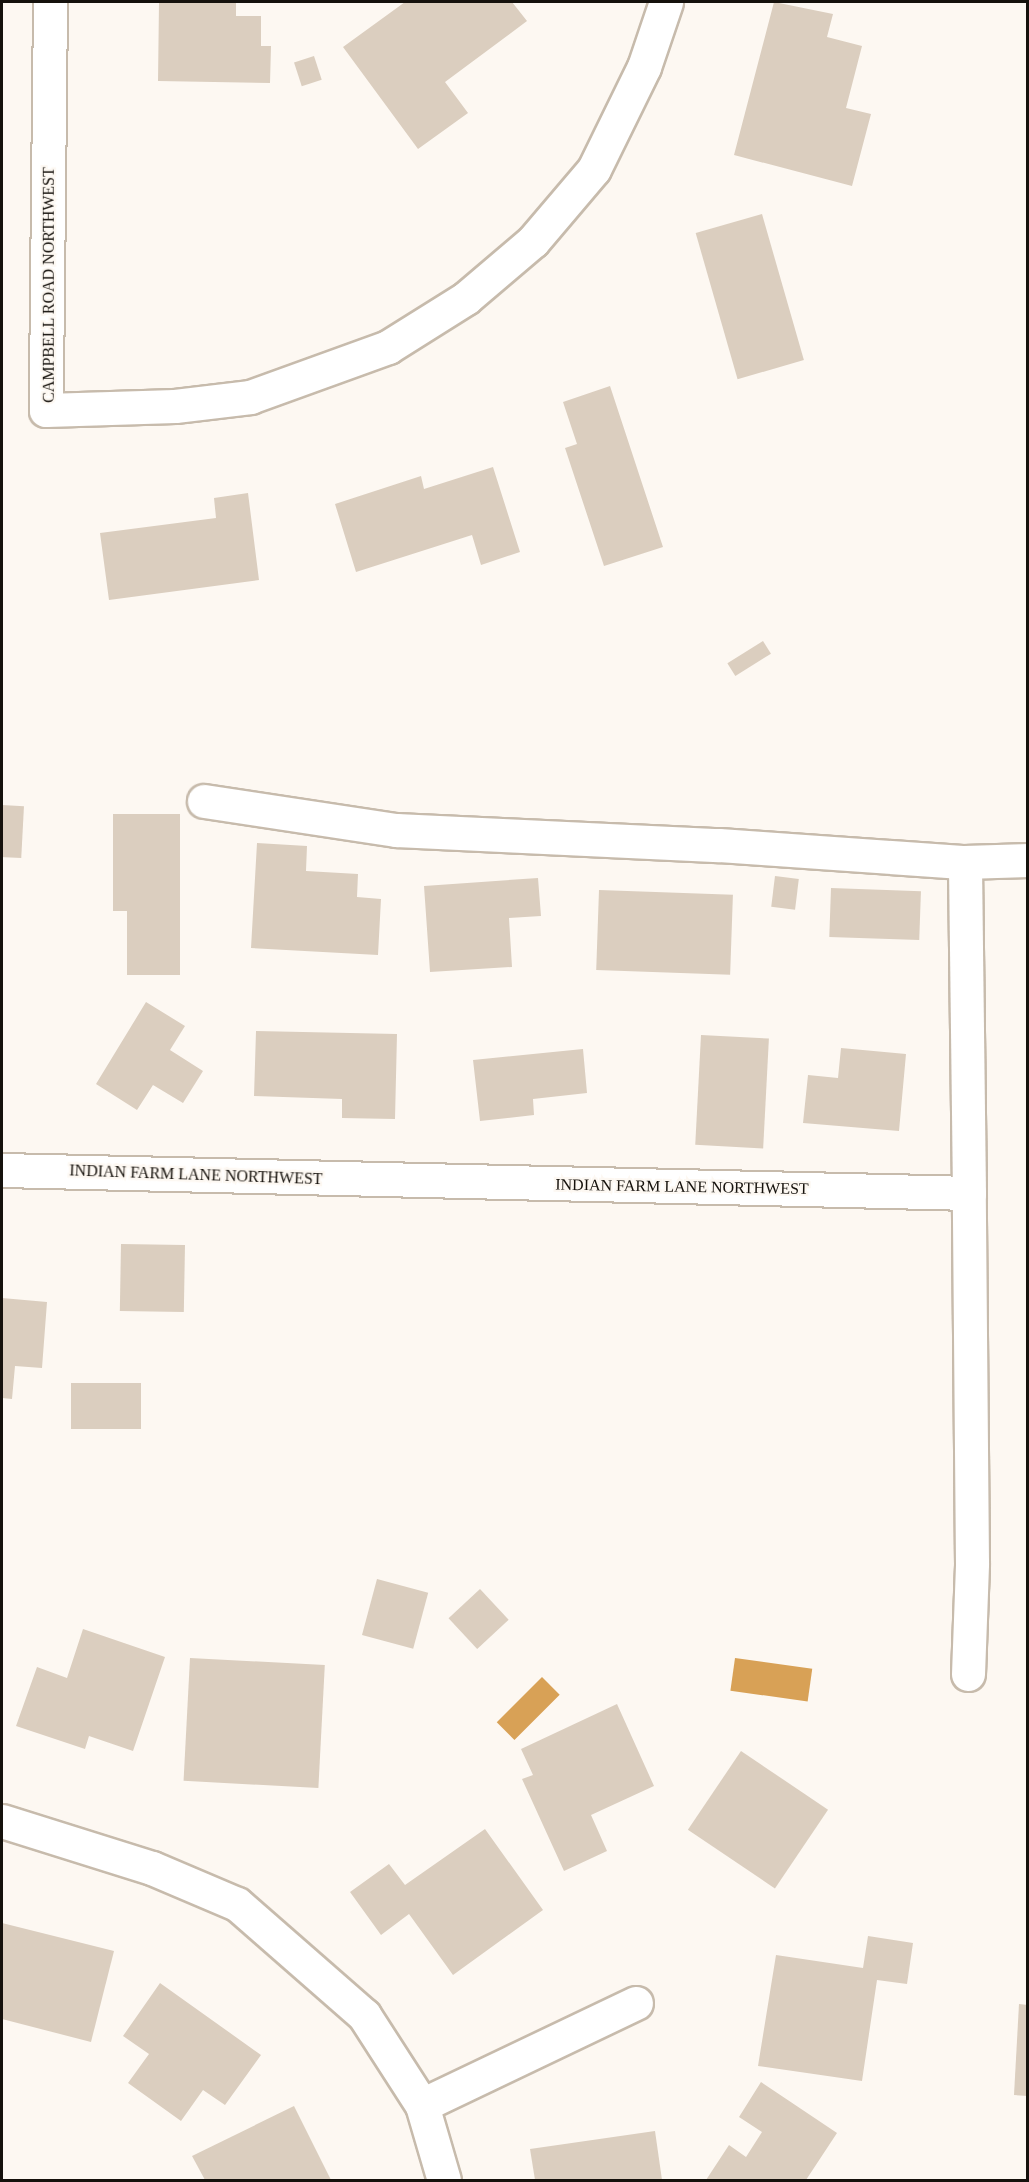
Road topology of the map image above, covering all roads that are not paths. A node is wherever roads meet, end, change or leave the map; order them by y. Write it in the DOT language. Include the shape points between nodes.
graph roads {
  1 [pos="50,2"];
  2 [pos="666,2"];
  3 [pos="204,801"];
  4 [pos="1028,860"];
  5 [pos="965,862"];
  6 [pos="2,1170"];
  7 [pos="969,1193"];
  8 [pos="968,1674"];
  9 [pos="2,1821"];
  10 [pos="636,2003"];
  11 [pos="422,2105"];
  12 [pos="444,2181"];
  1 -- 2 [label="street, CAMPBELL ROAD NORTHWEST" via="46,410 175,406 250,397 388,347 466,298 534,241 594,169 644,67"];
  3 -- 5 [label="street" via="396,830 719,845"];
  4 -- 5 [label="street"];
  5 -- 7 [label="street"];
  6 -- 7 [label="street, INDIAN FARM LANE NORTHWEST"];
  7 -- 8 [label="street" via="972,1563"];
  9 -- 11 [label="street" via="152,1868 237,1904 364,2015"];
  10 -- 11 [label="street"];
  11 -- 12 [label="street"];
}
